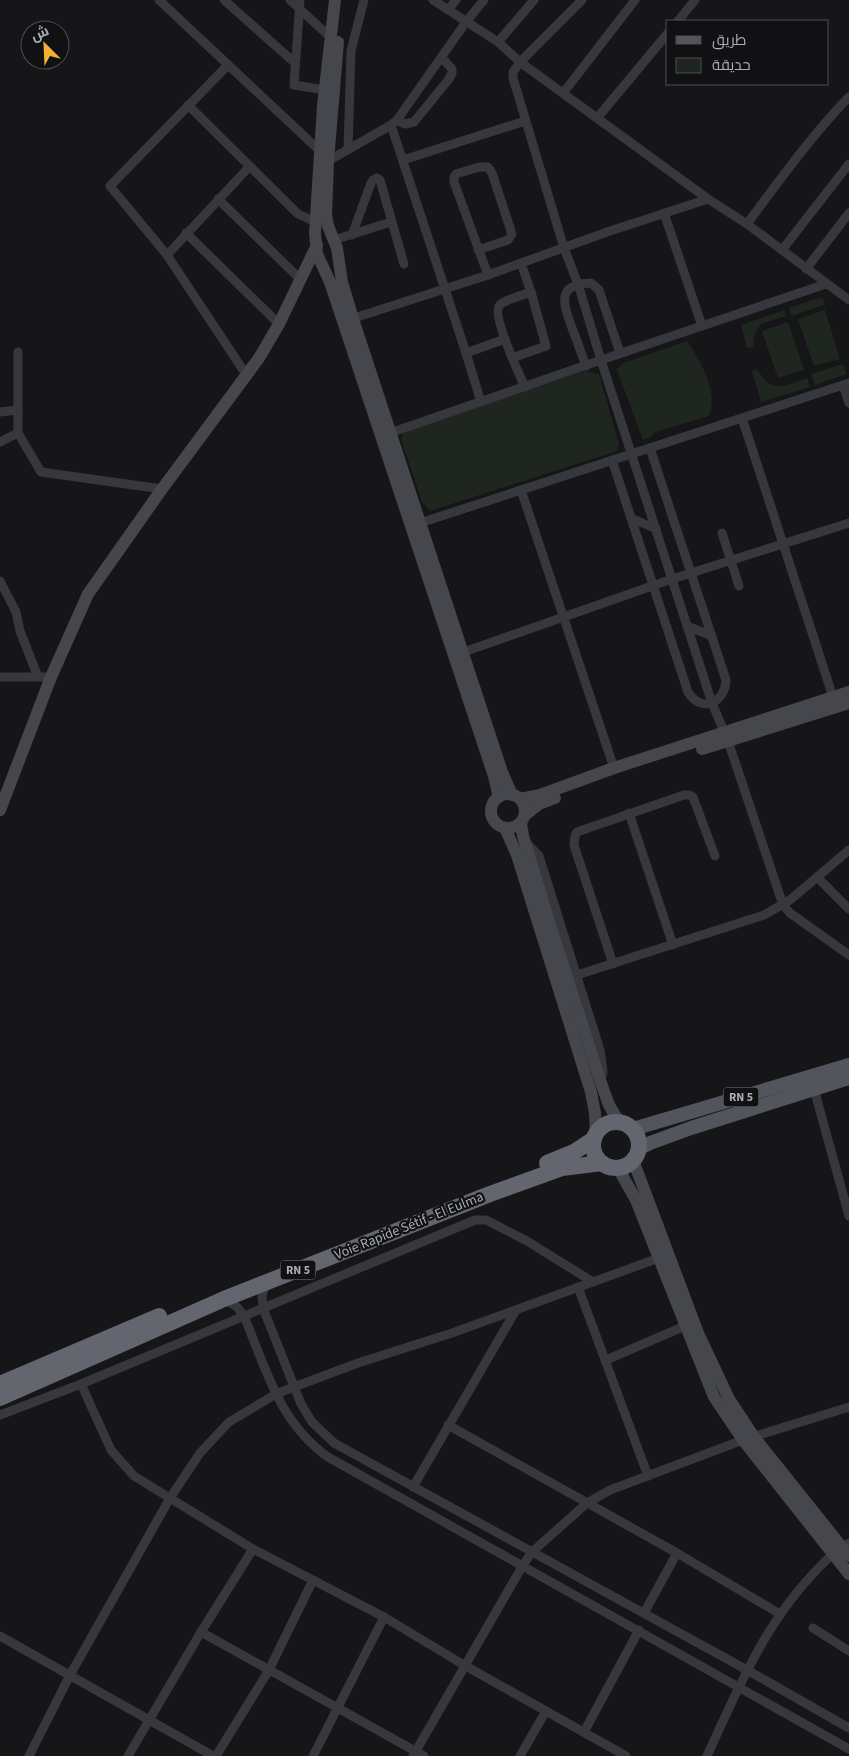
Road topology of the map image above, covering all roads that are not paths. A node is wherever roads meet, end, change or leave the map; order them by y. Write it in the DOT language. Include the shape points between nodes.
graph roads {
  1 [pos="159,0"];
  2 [pos="224,0"];
  3 [pos="290,0"];
  4 [pos="335,0"];
  5 [pos="344,0"];
  6 [pos="364,0"];
  7 [pos="433,0"];
  8 [pos="456,0"];
  9 [pos="484,0"];
  10 [pos="534,0"];
  11 [pos="582,0"];
  12 [pos="634,0"];
  13 [pos="695,0"];
  14 [pos="300,4"];
  15 [pos="448,10"];
  16 [pos="679,20"];
  17 [pos="466,22"];
  18 [pos="666,35"];
  19 [pos="498,42"];
  20 [pos="332,45"];
  21 [pos="351,51"];
  22 [pos="442,58"];
  23 [pos="520,62"];
  24 [pos="295,63"];
  25 [pos="228,64"];
  26 [pos="325,90"];
  27 [pos="564,92"];
  28 [pos="849,98"];
  29 [pos="188,105"];
  30 [pos="598,118"];
  31 [pos="525,121"];
  32 [pos="394,122"];
  33 [pos="348,149"];
  34 [pos="324,156"];
  35 [pos="403,160"];
  36 [pos="849,164"];
  37 [pos="250,166"];
  38 [pos="218,199"];
  39 [pos="708,199"];
  40 [pos="664,213"];
  41 [pos="849,213"];
  42 [pos="319,214"];
  43 [pos="391,222"];
  44 [pos="746,224"];
  45 [pos="186,233"];
  46 [pos="352,235"];
  47 [pos="334,240"];
  48 [pos="316,246"];
  49 [pos="564,248"];
  50 [pos="478,250"];
  51 [pos="782,250"];
  52 [pos="167,255"];
  53 [pos="338,256"];
  54 [pos="320,261"];
  55 [pos="521,262"];
  56 [pos="404,264"];
  57 [pos="806,269"];
  58 [pos="488,275"];
  59 [pos="300,279"];
  60 [pos="578,284"];
  61 [pos="826,284"];
  62 [pos="445,288"];
  63 [pos="531,292"];
  64 [pos="849,300"];
  65 [pos="348,320"];
  66 [pos="279,324"];
  67 [pos="702,326"];
  68 [pos="505,339"];
  69 [pos="18,352"];
  70 [pos="466,353"];
  71 [pos="620,353"];
  72 [pos="512,358"];
  73 [pos="601,360"];
  74 [pos="586,366"];
  75 [pos="247,376"];
  76 [pos="846,384"];
  77 [pos="525,387"];
  78 [pos="481,402"];
  79 [pos="849,403"];
  80 [pos="18,410"];
  81 [pos="0,412"];
  82 [pos="742,418"];
  83 [pos="18,433"];
  84 [pos="385,435"];
  85 [pos="0,442"];
  86 [pos="650,448"];
  87 [pos="632,454"];
  88 [pos="612,460"];
  89 [pos="162,489"];
  90 [pos="521,490"];
  91 [pos="631,518"];
  92 [pos="849,522"];
  93 [pos="416,524"];
  94 [pos="656,528"];
  95 [pos="722,533"];
  96 [pos="782,544"];
  97 [pos="731,561"];
  98 [pos="691,573"];
  99 [pos="672,579"];
  100 [pos="0,581"];
  101 [pos="653,586"];
  102 [pos="739,586"];
  103 [pos="563,618"];
  104 [pos="688,626"];
  105 [pos="712,636"];
  106 [pos="458,654"];
  107 [pos="0,677"];
  108 [pos="45,677"];
  109 [pos="849,692"];
  110 [pos="834,697"];
  111 [pos="712,703"];
  112 [pos="849,703"];
  113 [pos="726,736"];
  114 [pos="614,768"];
  115 [pos="510,797"];
  116 [pos="0,810"];
  117 [pos="629,813"];
  118 [pos="523,819"];
  119 [pos="505,828"];
  120 [pos="524,840"];
  121 [pos="849,850"];
  122 [pos="715,856"];
  123 [pos="818,878"];
  124 [pos="783,905"];
  125 [pos="849,908"];
  126 [pos="673,945"];
  127 [pos="849,955"];
  128 [pos="613,964"];
  129 [pos="576,975"];
  130 [pos="849,1065"];
  131 [pos="849,1078"];
  132 [pos="601,1082"];
  133 [pos="814,1089"];
  134 [pos="626,1126"];
  135 [pos="595,1136"];
  136 [pos="636,1155"];
  137 [pos="610,1166"];
  138 [pos="849,1178"];
  139 [pos="839,1181"];
  140 [pos="848,1210"];
  141 [pos="659,1258"];
  142 [pos="593,1282"];
  143 [pos="266,1283"];
  144 [pos="578,1287"];
  145 [pos="224,1299"];
  146 [pos="263,1308"];
  147 [pos="516,1310"];
  148 [pos="244,1316"];
  149 [pos="686,1326"];
  150 [pos="606,1360"];
  151 [pos="0,1384"];
  152 [pos="81,1384"];
  153 [pos="294,1387"];
  154 [pos="276,1394"];
  155 [pos="0,1398"];
  156 [pos="849,1407"];
  157 [pos="0,1415"];
  158 [pos="448,1425"];
  159 [pos="749,1439"];
  160 [pos="648,1476"];
  161 [pos="413,1486"];
  162 [pos="170,1498"];
  163 [pos="587,1502"];
  164 [pos="253,1549"];
  165 [pos="843,1550"];
  166 [pos="532,1552"];
  167 [pos="677,1553"];
  168 [pos="523,1566"];
  169 [pos="849,1574"];
  170 [pos="313,1580"];
  171 [pos="644,1613"];
  172 [pos="780,1614"];
  173 [pos="384,1616"];
  174 [pos="812,1628"];
  175 [pos="638,1630"];
  176 [pos="201,1632"];
  177 [pos="0,1636"];
  178 [pos="849,1652"];
  179 [pos="464,1666"];
  180 [pos="269,1670"];
  181 [pos="747,1670"];
  182 [pos="70,1675"];
  183 [pos="739,1687"];
  184 [pos="336,1707"];
  185 [pos="546,1711"];
  186 [pos="150,1720"];
  187 [pos="848,1726"];
  188 [pos="584,1732"];
  189 [pos="849,1749"];
  190 [pos="417,1754"];
  191 [pos="30,1756"];
  192 [pos="128,1756"];
  193 [pos="215,1756"];
  194 [pos="312,1756"];
  195 [pos="520,1756"];
  196 [pos="625,1756"];
  197 [pos="707,1756"];
  1 -- 25 [label="street"];
  2 -- 24 [label="street"];
  3 -- 14 [label="street"];
  4 -- 20 [label="street"];
  5 -- 20 [label="street"];
  6 -- 21 [label="street"];
  7 -- 15 [label="street"];
  8 -- 15 [label="street"];
  9 -- 17 [label="street"];
  10 -- 19 [label="street"];
  11 -- 23 [label="street"];
  12 -- 27 [label="street"];
  13 -- 16 [label="street"];
  14 -- 20 [label="street"];
  14 -- 24 [label="street"];
  15 -- 17 [label="street"];
  17 -- 19 [label="street"];
  17 -- 22 [label="street"];
  18 -- 30 [label="street"];
  19 -- 23 [label="street"];
  20 -- 21 [label="street"];
  20 -- 26 [label="street"];
  20 -- 34 [label="street"];
  21 -- 33 [label="street"];
  22 -- 32 [label="street"];
  22 -- 32 [label="street" via="452,69 449,79 414,122"];
  23 -- 27 [label="street"];
  23 -- 31 [label="street" via="513,78"];
  24 -- 26 [label="street" via="294,85"];
  25 -- 29 [label="street"];
  25 -- 34 [label="street"];
  26 -- 34 [label="street"];
  27 -- 30 [label="street"];
  28 -- 44 [label="street" via="839,106"];
  29 -- 37 [label="street"];
  29 -- 52 [label="street" via="110,186"];
  30 -- 39 [label="street"];
  31 -- 35 [label="street"];
  31 -- 49 [label="street"];
  32 -- 33 [label="street"];
  32 -- 35 [label="street"];
  33 -- 34 [label="street"];
  34 -- 42 [label="street"];
  35 -- 62 [label="street"];
  36 -- 51 [label="street"];
  37 -- 38 [label="street"];
  37 -- 42 [label="street" via="298,214"];
  38 -- 45 [label="street"];
  38 -- 59 [label="street"];
  39 -- 40 [label="street"];
  39 -- 44 [label="street"];
  40 -- 49 [label="street"];
  40 -- 67 [label="street"];
  41 -- 57 [label="street"];
  42 -- 47 [label="street"];
  42 -- 48 [label="street"];
  43 -- 46 [label="street"];
  43 -- 46 [label="street" via="380,180 375,178"];
  43 -- 56 [label="street"];
  44 -- 51 [label="street"];
  45 -- 52 [label="street"];
  45 -- 66 [label="street"];
  46 -- 47 [label="street"];
  47 -- 48 [label="street"];
  47 -- 53 [label="street"];
  48 -- 54 [label="street"];
  48 -- 59 [label="street"];
  49 -- 55 [label="street"];
  49 -- 60 [label="street"];
  50 -- 50 [label="street" via="508,240 512,234 488,167 471,169 454,177"];
  50 -- 58 [label="street"];
  51 -- 57 [label="street"];
  52 -- 75 [label="street"];
  53 -- 54 [label="street"];
  53 -- 65 [label="street"];
  54 -- 65 [label="street"];
  55 -- 58 [label="street"];
  55 -- 63 [label="street"];
  57 -- 61 [label="street"];
  58 -- 62 [label="street"];
  59 -- 66 [label="street"];
  60 -- 71 [label="street" via="591,283 599,290"];
  60 -- 73 [label="street"];
  60 -- 74 [label="street" via="567,292 564,305"];
  61 -- 64 [label="street"];
  61 -- 67 [label="street"];
  62 -- 65 [label="street"];
  62 -- 70 [label="street"];
  63 -- 68 [label="street" via="498,306 497,314"];
  63 -- 72 [label="street" via="546,346"];
  65 -- 84 [label="street"];
  66 -- 75 [label="street"];
  67 -- 71 [label="street"];
  68 -- 70 [label="street"];
  68 -- 72 [label="street"];
  69 -- 80 [label="street"];
  70 -- 78 [label="street"];
  71 -- 73 [label="street"];
  72 -- 77 [label="street"];
  73 -- 74 [label="street"];
  73 -- 87 [label="street"];
  74 -- 77 [label="street"];
  75 -- 89 [label="street"];
  76 -- 79 [label="street"];
  76 -- 82 [label="street"];
  77 -- 78 [label="street"];
  78 -- 84 [label="street"];
  80 -- 81 [label="street"];
  80 -- 83 [label="street"];
  82 -- 86 [label="street"];
  82 -- 96 [label="street"];
  83 -- 85 [label="street"];
  83 -- 89 [label="street" via="41,472"];
  84 -- 93 [label="street"];
  86 -- 87 [label="street"];
  86 -- 98 [label="street"];
  87 -- 88 [label="street"];
  87 -- 94 [label="street"];
  88 -- 90 [label="street"];
  88 -- 91 [label="street"];
  89 -- 108 [label="street" via="88,594"];
  90 -- 93 [label="street"];
  90 -- 103 [label="street"];
  91 -- 94 [label="street"];
  91 -- 101 [label="street"];
  92 -- 96 [label="street"];
  93 -- 106 [label="street"];
  94 -- 99 [label="street"];
  95 -- 97 [label="street"];
  96 -- 97 [label="street"];
  96 -- 110 [label="street"];
  97 -- 98 [label="street"];
  97 -- 102 [label="street"];
  98 -- 99 [label="street"];
  98 -- 105 [label="street"];
  99 -- 101 [label="street"];
  99 -- 104 [label="street"];
  100 -- 108 [label="street" via="16,612 20,631"];
  101 -- 103 [label="street"];
  101 -- 111 [label="street" via="688,692 702,704"];
  103 -- 106 [label="street"];
  103 -- 114 [label="street"];
  104 -- 105 [label="street"];
  104 -- 111 [label="street"];
  105 -- 111 [label="street" via="726,680 724,694"];
  106 -- 115 [label="street"];
  107 -- 108 [label="street"];
  108 -- 116 [label="street"];
  109 -- 110 [label="street"];
  110 -- 113 [label="street"];
  111 -- 113 [label="street"];
  112 -- 113 [label="street"];
  113 -- 114 [label="street"];
  113 -- 118 [label="street" via="548,801 535,807"];
  113 -- 124 [label="street"];
  114 -- 115 [label="street" via="547,792"];
  115 -- 118 [label="street" via="525,806"];
  115 -- 119 [label="street" via="493,804 491,814 495,822"];
  117 -- 122 [label="street" via="684,795 693,797"];
  117 -- 126 [label="street"];
  117 -- 128 [label="street" via="577,832 574,845"];
  118 -- 119 [label="street" via="514,828"];
  118 -- 120 [label="street"];
  119 -- 135 [label="street" via="517,855 591,1092"];
  120 -- 129 [label="street" via="539,856"];
  120 -- 132 [label="street"];
  121 -- 123 [label="street"];
  123 -- 124 [label="street"];
  123 -- 125 [label="street"];
  124 -- 126 [label="street" via="764,915"];
  124 -- 127 [label="street"];
  126 -- 128 [label="street"];
  128 -- 129 [label="street"];
  129 -- 132 [label="street" via="600,1050"];
  130 -- 134 [label="main road, RN 5"];
  131 -- 133 [label="main road, RN 5"];
  132 -- 134 [label="street" via="609,1105"];
  133 -- 136 [label="main road, RN 5" via="650,1143"];
  133 -- 139 [label="street"];
  134 -- 135 [label="highway" via="606,1124"];
  134 -- 136 [label="highway" via="639,1142"];
  135 -- 137 [label="highway" via="594,1152"];
  135 -- 151 [label="highway, Voie Rapide Sétif - El Eulma / RN 5" via="584,1147 561,1157 428,1206 219,1290"];
  136 -- 137 [label="highway" via="628,1164"];
  136 -- 159 [label="street" via="698,1333"];
  137 -- 141 [label="street" via="636,1200"];
  137 -- 143 [label="highway, Voie Rapide Sétif - El Eulma / RN 5" via="562,1168 537,1176"];
  138 -- 139 [label="street"];
  139 -- 140 [label="street"];
  141 -- 142 [label="street"];
  141 -- 149 [label="street"];
  142 -- 144 [label="street"];
  142 -- 146 [label="street" via="526,1241 486,1220 475,1220"];
  143 -- 145 [label="highway, Voie Rapide Sétif - El Eulma / RN 5"];
  143 -- 146 [label="street"];
  144 -- 147 [label="street"];
  144 -- 150 [label="street"];
  145 -- 148 [label="street"];
  145 -- 155 [label="highway, Voie Rapide Sétif - El Eulma / RN 5"];
  146 -- 148 [label="street"];
  146 -- 153 [label="street"];
  147 -- 153 [label="street"];
  147 -- 158 [label="street"];
  148 -- 152 [label="street"];
  148 -- 154 [label="street"];
  149 -- 150 [label="street"];
  149 -- 159 [label="street" via="714,1397"];
  150 -- 160 [label="street"];
  152 -- 157 [label="street"];
  152 -- 162 [label="street" via="111,1450 134,1476"];
  153 -- 154 [label="street"];
  153 -- 161 [label="street" via="306,1413 334,1443"];
  154 -- 162 [label="street" via="229,1422 200,1453"];
  154 -- 168 [label="street" via="300,1433 328,1457"];
  156 -- 159 [label="street"];
  158 -- 161 [label="street"];
  158 -- 163 [label="street"];
  159 -- 160 [label="street"];
  159 -- 165 [label="street"];
  160 -- 163 [label="street"];
  161 -- 166 [label="street"];
  162 -- 164 [label="street"];
  162 -- 182 [label="street"];
  163 -- 166 [label="street"];
  163 -- 167 [label="street"];
  164 -- 170 [label="street"];
  164 -- 176 [label="street"];
  165 -- 169 [label="street"];
  165 -- 172 [label="street" via="793,1595"];
  166 -- 168 [label="street"];
  166 -- 171 [label="street"];
  167 -- 171 [label="street"];
  167 -- 172 [label="street"];
  168 -- 175 [label="street"];
  168 -- 179 [label="street"];
  170 -- 173 [label="street"];
  170 -- 180 [label="street"];
  171 -- 181 [label="street"];
  172 -- 181 [label="street"];
  173 -- 179 [label="street"];
  173 -- 184 [label="street"];
  174 -- 178 [label="street"];
  175 -- 183 [label="street"];
  175 -- 188 [label="street"];
  176 -- 180 [label="street"];
  176 -- 186 [label="street"];
  177 -- 182 [label="street"];
  179 -- 185 [label="street"];
  179 -- 190 [label="street"];
  180 -- 184 [label="street"];
  180 -- 193 [label="street"];
  181 -- 183 [label="street"];
  181 -- 187 [label="street"];
  182 -- 186 [label="street"];
  182 -- 191 [label="street"];
  183 -- 189 [label="street"];
  183 -- 197 [label="street"];
  184 -- 190 [label="street"];
  184 -- 194 [label="street"];
  185 -- 188 [label="street"];
  185 -- 195 [label="street"];
  186 -- 192 [label="street"];
  186 -- 193 [label="street"];
  188 -- 196 [label="street"];
}
